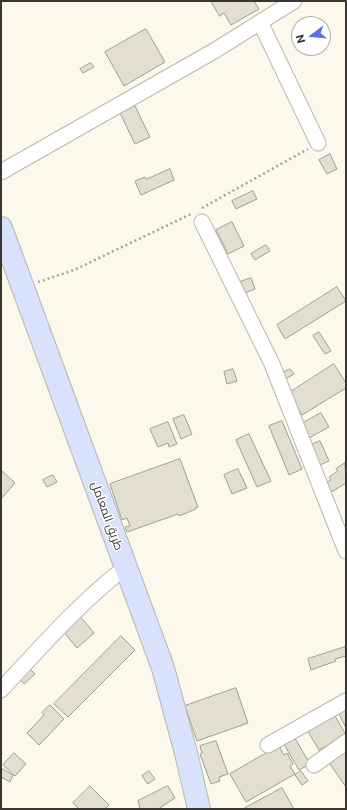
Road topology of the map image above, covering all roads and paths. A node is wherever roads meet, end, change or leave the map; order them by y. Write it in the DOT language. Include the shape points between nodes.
graph roads {
  1 [pos="294,1"];
  2 [pos="260,22"];
  3 [pos="318,143"];
  4 [pos="1,172"];
  5 [pos="199,214"];
  6 [pos="1,228"];
  7 [pos="23,287"];
  8 [pos="346,551"];
  9 [pos="126,567"];
  10 [pos="1,690"];
  11 [pos="346,701"];
  12 [pos="346,742"];
  13 [pos="268,745"];
  14 [pos="314,765"];
  15 [pos="199,809"];
  1 -- 2 [label="street"];
  2 -- 3 [label="street"];
  2 -- 4 [label="street" via="214,51"];
  3 -- 5 [label="path"];
  5 -- 7 [label="path" via="74,270"];
  5 -- 8 [label="street" via="272,364"];
  6 -- 7 [label="main road, طريق المعامل"];
  7 -- 9 [label="main road, طريق المعامل"];
  9 -- 10 [label="street" via="104,584"];
  9 -- 15 [label="main road, طريق المعامل" via="163,668"];
  11 -- 13 [label="street"];
  12 -- 14 [label="street"];
}
